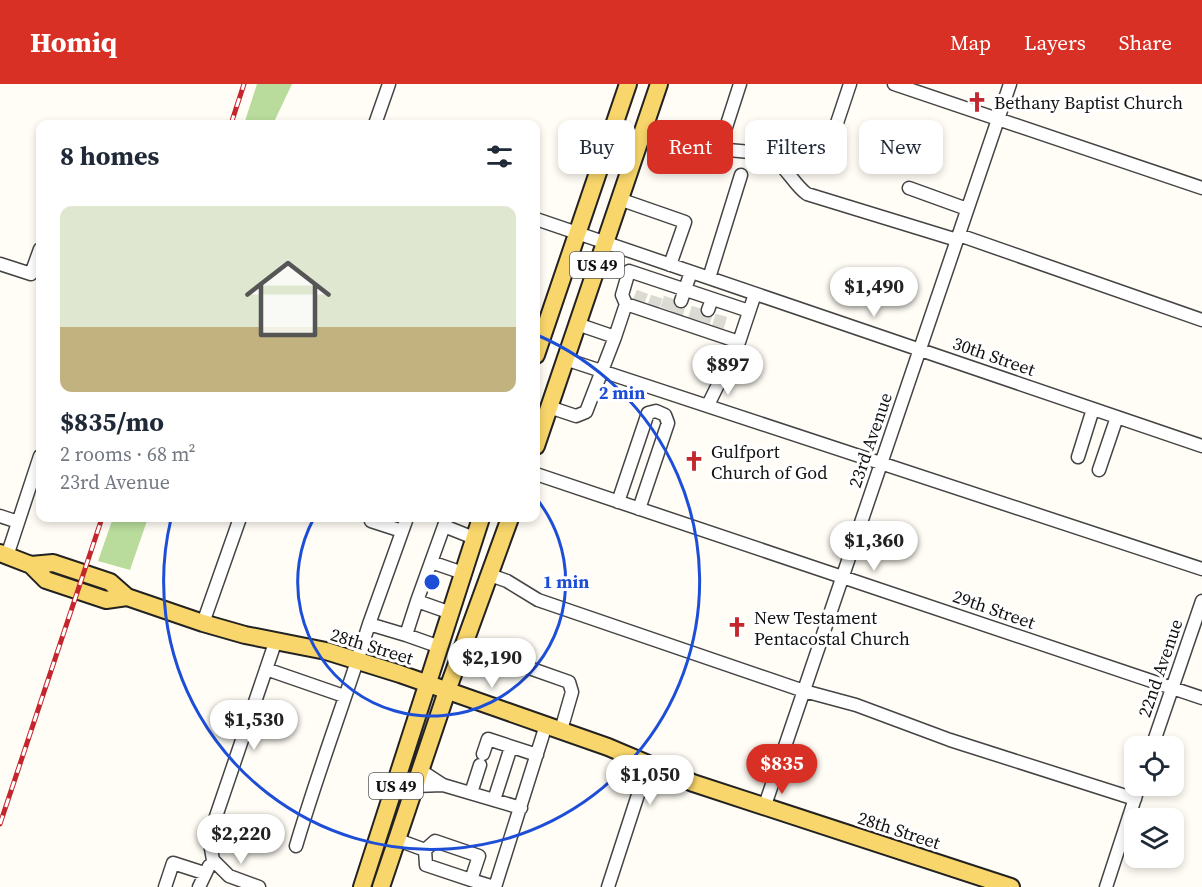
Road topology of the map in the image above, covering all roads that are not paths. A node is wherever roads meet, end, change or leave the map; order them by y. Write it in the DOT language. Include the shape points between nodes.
graph roads {
  1 [pos="389,84"];
  2 [pos="628,84"];
  3 [pos="660,84"];
  4 [pos="740,84"];
  5 [pos="850,84"];
  6 [pos="894,84"];
  7 [pos="1010,84"];
  8 [pos="921,88"];
  9 [pos="998,119"];
  10 [pos="376,120"];
  11 [pos="728,120"];
  12 [pos="838,120"];
  13 [pos="645,125"];
  14 [pos="733,150"];
  15 [pos="741,175"];
  16 [pos="909,188"];
  17 [pos="1202,189"];
  18 [pos="619,199"];
  19 [pos="968,209"];
  20 [pos="540,220"];
  21 [pos="577,233"];
  22 [pos="958,237"];
  23 [pos="604,242"];
  24 [pos="36,260"];
  25 [pos="0,264"];
  26 [pos="670,265"];
  27 [pos="691,272"];
  28 [pos="709,278"];
  29 [pos="755,294"];
  30 [pos="668,302"];
  31 [pos="634,305"];
  32 [pos="749,311"];
  33 [pos="701,313"];
  34 [pos="1202,320"];
  35 [pos="577,324"];
  36 [pos="615,337"];
  37 [pos="739,342"];
  38 [pos="540,343"];
  39 [pos="920,350"];
  40 [pos="566,359"];
  41 [pos="603,371"];
  42 [pos="708,405"];
  43 [pos="549,407"];
  44 [pos="1094,409"];
  45 [pos="1117,417"];
  46 [pos="540,435"];
  47 [pos="1202,446"];
  48 [pos="1078,457"];
  49 [pos="881,463"];
  50 [pos="36,468"];
  51 [pos="1099,470"];
  52 [pos="540,475"];
  53 [pos="618,502"];
  54 [pos="639,509"];
  55 [pos="0,516"];
  56 [pos="18,522"];
  57 [pos="239,522"];
  58 [pos="374,522"];
  59 [pos="405,522"];
  60 [pos="445,522"];
  61 [pos="480,522"];
  62 [pos="509,522"];
  63 [pos="402,531"];
  64 [pos="474,538"];
  65 [pos="3,555"];
  66 [pos="431,562"];
  67 [pos="1202,569"];
  68 [pos="463,573"];
  69 [pos="490,575"];
  70 [pos="843,578"];
  71 [pos="417,601"];
  72 [pos="1202,601"];
  73 [pos="451,613"];
  74 [pos="203,623"];
  75 [pos="369,624"];
  76 [pos="406,634"];
  77 [pos="276,640"];
  78 [pos="464,645"];
  79 [pos="440,646"];
  80 [pos="359,661"];
  81 [pos="266,669"];
  82 [pos="428,684"];
  83 [pos="1172,688"];
  84 [pos="447,691"];
  85 [pos="804,691"];
  86 [pos="344,696"];
  87 [pos="1202,698"];
  88 [pos="553,728"];
  89 [pos="1156,736"];
  90 [pos="511,747"];
  91 [pos="537,755"];
  92 [pos="648,764"];
  93 [pos="418,778"];
  94 [pos="471,793"];
  95 [pos="1136,796"];
  96 [pos="1135,799"];
  97 [pos="494,800"];
  98 [pos="520,808"];
  99 [pos="764,808"];
  100 [pos="398,840"];
  101 [pos="296,846"];
  102 [pos="425,850"];
  103 [pos="213,860"];
  104 [pos="204,873"];
  105 [pos="469,879"];
  106 [pos="165,887"];
  107 [pos="199,887"];
  108 [pos="259,887"];
  109 [pos="362,887"];
  110 [pos="381,887"];
  111 [pos="494,887"];
  112 [pos="608,887"];
  113 [pos="1011,887"];
  114 [pos="1106,887"];
  1 -- 10 [label="street"];
  2 -- 21 [label="main road, US 49"];
  3 -- 13 [label="main road, US 49"];
  4 -- 11 [label="street"];
  5 -- 12 [label="street"];
  6 -- 8 [label="street"];
  7 -- 9 [label="street, 23rd Avenue"];
  8 -- 9 [label="street"];
  9 -- 17 [label="street"];
  9 -- 19 [label="street, 23rd Avenue"];
  13 -- 18 [label="main road, US 49"];
  14 -- 22 [label="street" via="773,159 807,194"];
  15 -- 28 [label="street"];
  16 -- 19 [label="street"];
  18 -- 23 [label="main road, US 49"];
  18 -- 26 [label="street" via="685,222"];
  19 -- 22 [label="street, 23rd Avenue"];
  20 -- 21 [label="street, 30th Street"];
  21 -- 23 [label="street, 30th Street"];
  21 -- 38 [label="main road, US 49"];
  22 -- 34 [label="street"];
  22 -- 39 [label="street, 23rd Avenue"];
  23 -- 26 [label="street, 30th Street"];
  23 -- 35 [label="main road, US 49"];
  24 -- 25 [label="street" via="31,274"];
  26 -- 27 [label="street, 30th Street"];
  27 -- 28 [label="street, 30th Street"];
  27 -- 30 [label="street"];
  28 -- 29 [label="street, 30th Street"];
  29 -- 32 [label="street"];
  29 -- 39 [label="street, 30th Street"];
  30 -- 31 [label="street"];
  30 -- 31 [label="street" via="628,271 622,295"];
  30 -- 33 [label="street"];
  30 -- 33 [label="street"];
  31 -- 36 [label="street"];
  32 -- 33 [label="street" via="724,308"];
  32 -- 37 [label="street"];
  33 -- 37 [label="street" via="717,331"];
  35 -- 36 [label="street"];
  35 -- 40 [label="main road, US 49"];
  36 -- 41 [label="street"];
  37 -- 42 [label="street"];
  39 -- 44 [label="street, 30th Street"];
  39 -- 49 [label="street, 23rd Avenue"];
  40 -- 41 [label="street"];
  40 -- 43 [label="main road, US 49"];
  41 -- 42 [label="street"];
  41 -- 43 [label="street" via="582,415"];
  42 -- 49 [label="street"];
  43 -- 46 [label="main road, US 49"];
  44 -- 45 [label="street, 30th Street"];
  44 -- 48 [label="street"];
  45 -- 47 [label="street, 30th Street"];
  45 -- 51 [label="street"];
  49 -- 67 [label="street"];
  49 -- 70 [label="street, 23rd Avenue"];
  50 -- 56 [label="street"];
  52 -- 53 [label="street, 29th Street"];
  53 -- 54 [label="street, 29th Street"];
  53 -- 54 [label="street" via="648,413 656,411 666,415 668,423"];
  54 -- 70 [label="street, 29th Street"];
  55 -- 56 [label="street"];
  56 -- 65 [label="street"];
  57 -- 74 [label="street"];
  58 -- 63 [label="street"];
  59 -- 63 [label="street"];
  60 -- 64 [label="street"];
  60 -- 66 [label="street"];
  61 -- 64 [label="main road, US 49"];
  62 -- 69 [label="main road, US 49"];
  63 -- 75 [label="street"];
  64 -- 68 [label="main road, US 49"];
  65 -- 74 [label="main road, 28th Street" via="32,565 53,563 110,582 127,597"];
  66 -- 68 [label="street"];
  66 -- 71 [label="street"];
  68 -- 73 [label="main road, US 49"];
  69 -- 78 [label="main road, US 49"];
  69 -- 85 [label="street" via="538,600"];
  70 -- 83 [label="street, 29th Street"];
  70 -- 85 [label="street, 23rd Avenue"];
  71 -- 73 [label="street"];
  71 -- 76 [label="street"];
  72 -- 83 [label="street, 22nd Avenue"];
  73 -- 79 [label="main road, US 49"];
  74 -- 77 [label="main road, 28th Street"];
  75 -- 76 [label="street"];
  75 -- 80 [label="street"];
  76 -- 79 [label="street"];
  77 -- 80 [label="main road, 28th Street"];
  77 -- 81 [label="street"];
  78 -- 84 [label="main road, US 49"];
  78 -- 88 [label="street" via="569,682 572,692"];
  79 -- 82 [label="main road, US 49"];
  80 -- 82 [label="main road, 28th Street"];
  80 -- 86 [label="street"];
  81 -- 86 [label="street"];
  81 -- 103 [label="street" via="209,837"];
  82 -- 84 [label="main road, 28th Street"];
  82 -- 109 [label="main road, US 49"];
  83 -- 87 [label="street, 29th Street"];
  83 -- 89 [label="street, 22nd Avenue"];
  84 -- 88 [label="main road, 28th Street"];
  84 -- 93 [label="main road, US 49"];
  85 -- 96 [label="street"];
  85 -- 99 [label="street, 23rd Avenue"];
  86 -- 101 [label="street"];
  88 -- 91 [label="street"];
  88 -- 92 [label="main road, 28th Street"];
  90 -- 91 [label="street"];
  90 -- 94 [label="street" via="488,739"];
  90 -- 97 [label="street"];
  91 -- 98 [label="street"];
  92 -- 99 [label="main road, 28th Street"];
  92 -- 112 [label="street"];
  93 -- 94 [label="street"];
  93 -- 100 [label="main road, US 49"];
  94 -- 97 [label="street"];
  95 -- 96 [label="street"];
  96 -- 114 [label="street"];
  97 -- 98 [label="street"];
  98 -- 111 [label="street"];
  99 -- 113 [label="main road, 28th Street"];
  100 -- 102 [label="street"];
  100 -- 110 [label="main road, US 49"];
  102 -- 105 [label="street" via="428,866"];
  102 -- 105 [label="street" via="435,841 479,856"];
  103 -- 104 [label="street"];
  103 -- 108 [label="street" via="229,876"];
  104 -- 106 [label="street" via="173,862"];
  104 -- 107 [label="street"];
  105 -- 111 [label="street"];
}
